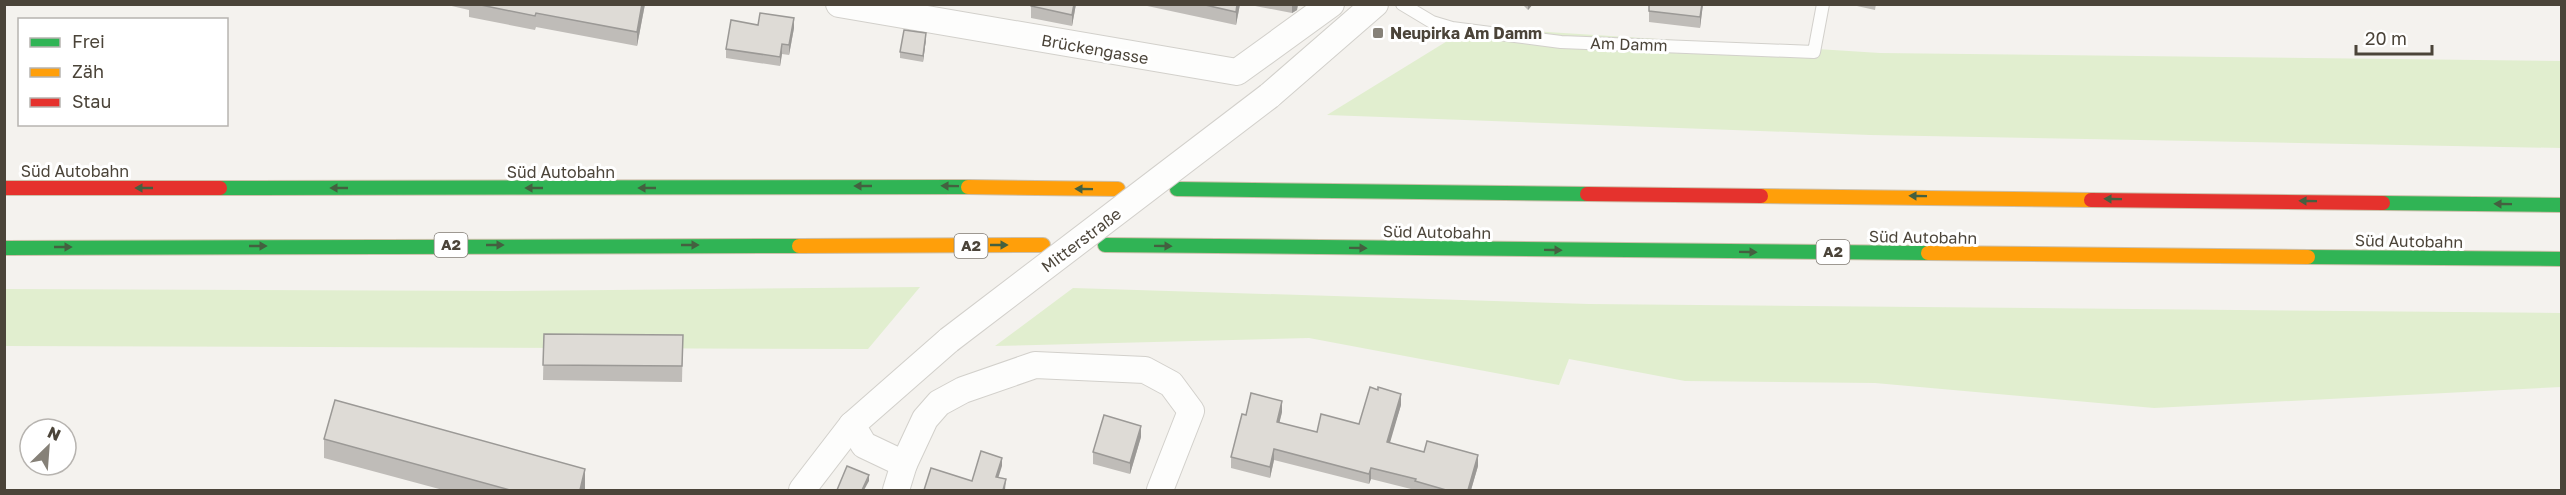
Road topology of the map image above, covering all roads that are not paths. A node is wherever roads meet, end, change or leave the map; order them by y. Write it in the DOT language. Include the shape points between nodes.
graph roads {
  1 [pos="839,4"];
  2 [pos="1330,4"];
  3 [pos="1375,4"];
  4 [pos="1402,4"];
  5 [pos="1823,4"];
  6 [pos="4,188"];
  7 [pos="1118,189"];
  8 [pos="1177,189"];
  9 [pos="2562,205"];
  10 [pos="1043,245"];
  11 [pos="1105,245"];
  12 [pos="4,248"];
  13 [pos="2562,259"];
  14 [pos="852,425"];
  15 [pos="904,464"];
  16 [pos="802,490"];
  17 [pos="896,490"];
  18 [pos="1160,490"];
  1 -- 2 [label="street, Brückengasse" via="1237,72"];
  3 -- 14 [label="street, Mitterstraße, bridge" via="1269,96 949,340"];
  4 -- 5 [label="lane, Am Damm" via="1432,22 1452,28 1561,42 1814,52"];
  7 -- 6 [label="highway, Süd Autobahn, one-way"];
  9 -- 8 [label="highway, one-way"];
  12 -- 10 [label="highway, A2, one-way"];
  11 -- 13 [label="highway, Süd Autobahn / A2, one-way"];
  14 -- 15 [label="street" via="864,445"];
  14 -- 16 [label="street, Mitterstraße"];
  15 -- 17 [label="street"];
  15 -- 18 [label="street" via="925,419 939,403 963,390 1035,365 1145,370 1171,384 1191,411"];
}
